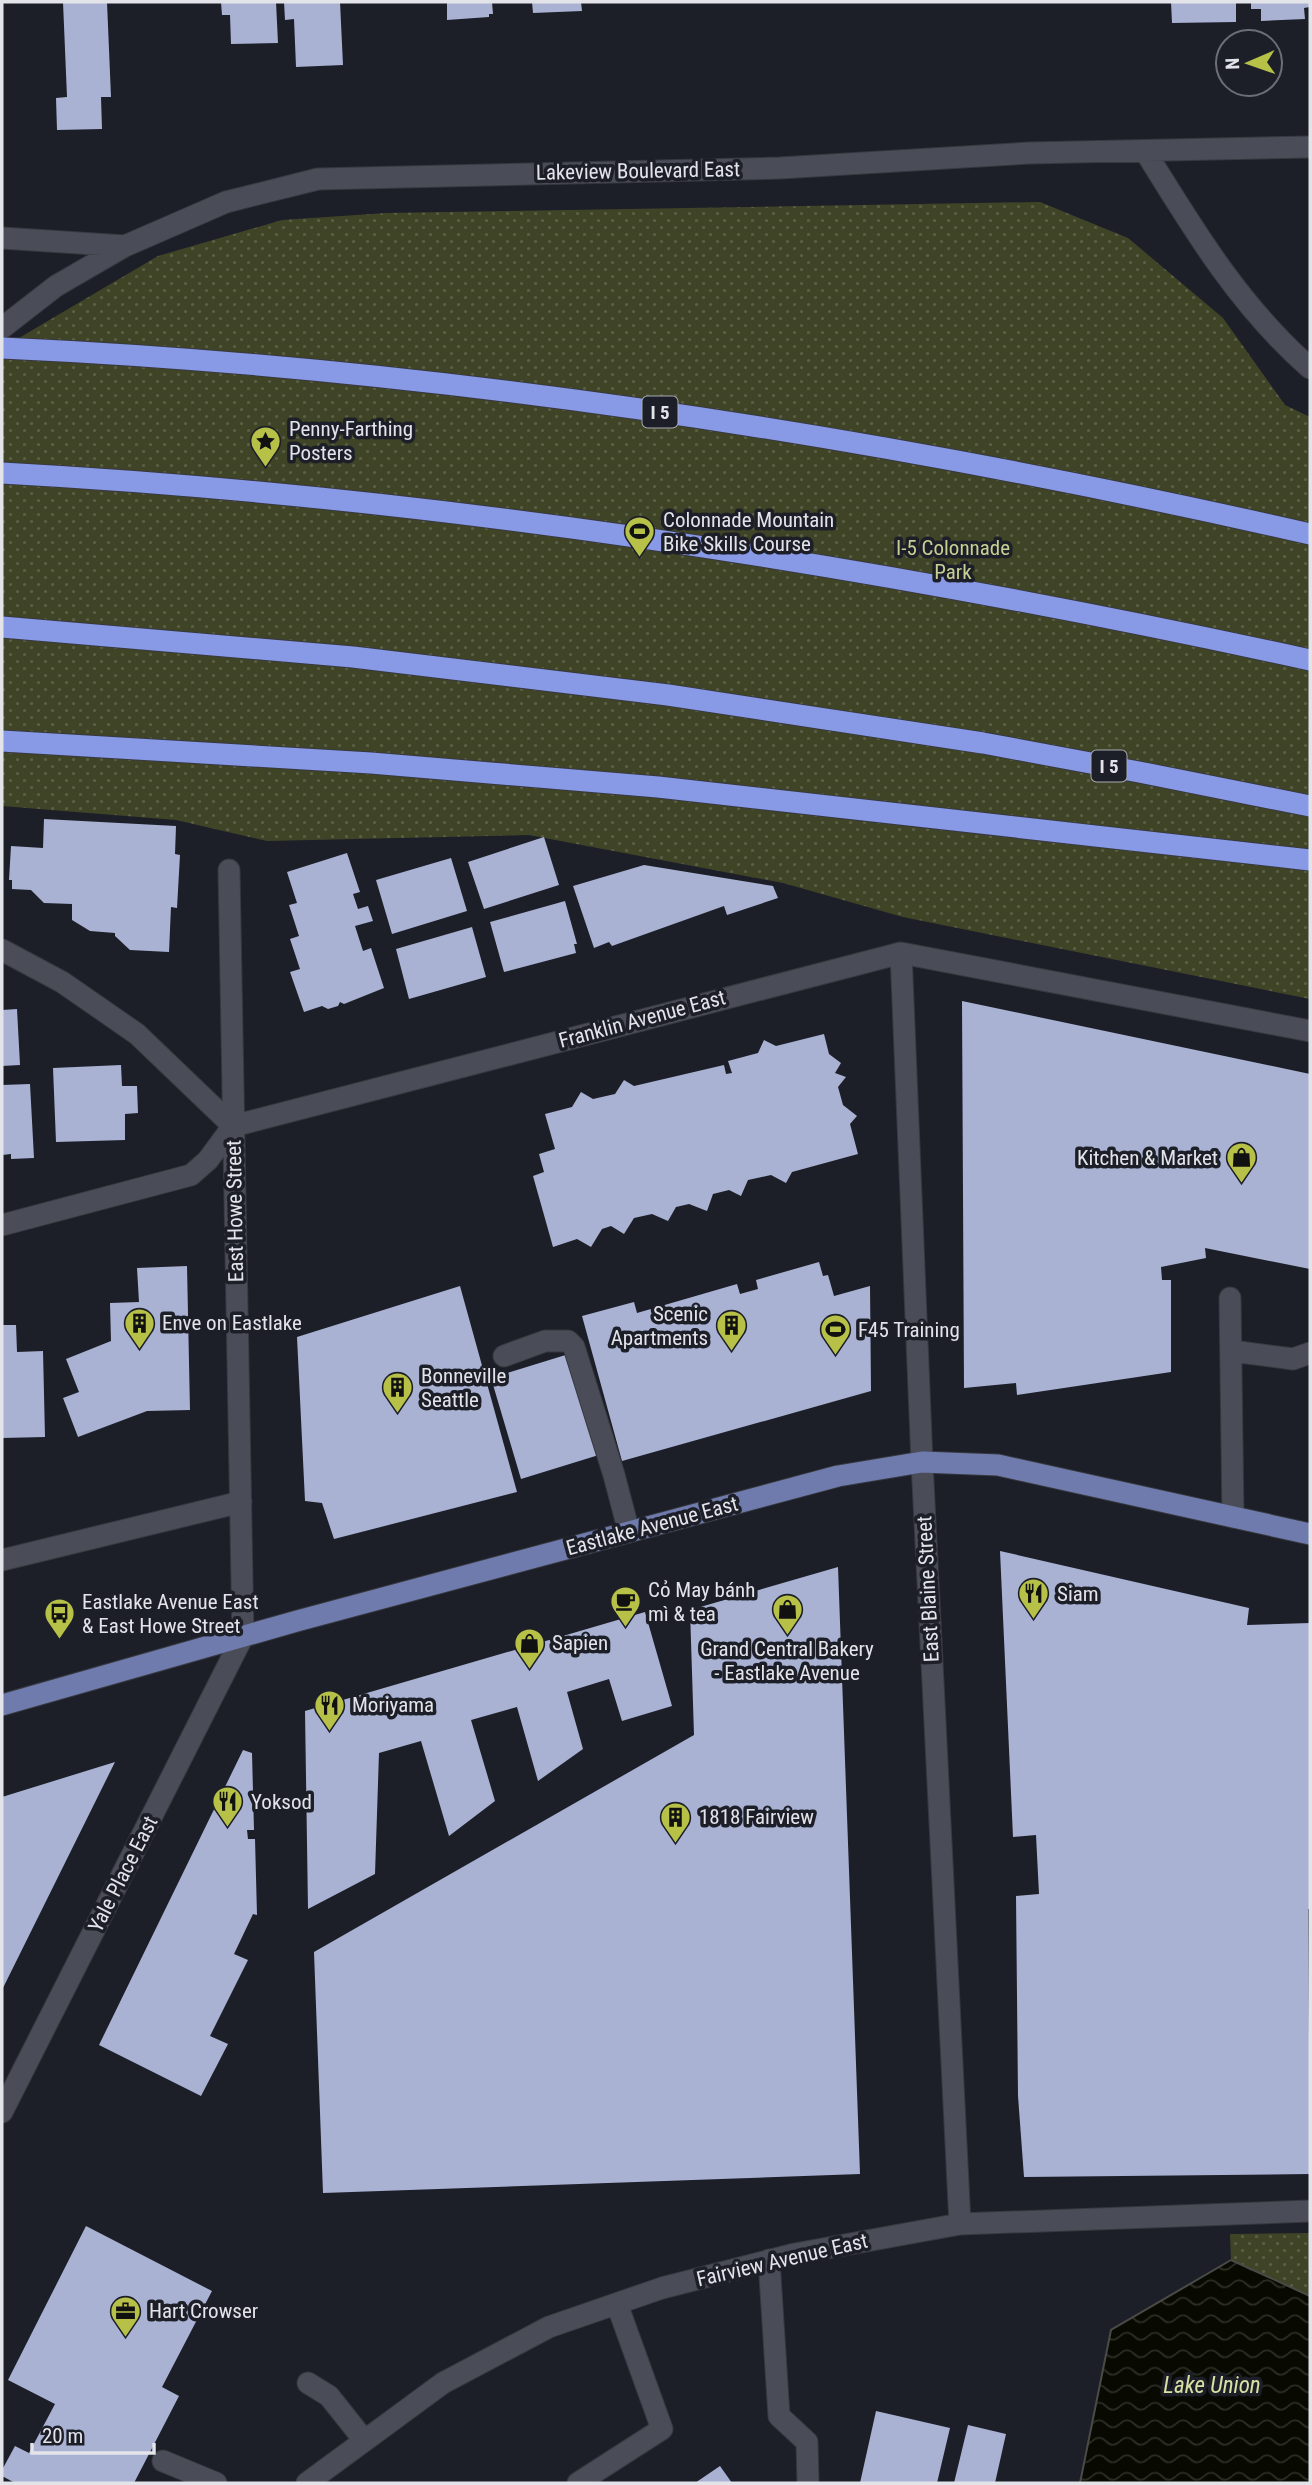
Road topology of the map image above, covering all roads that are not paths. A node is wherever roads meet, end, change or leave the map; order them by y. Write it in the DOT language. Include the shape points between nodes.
graph roads {
  1 [pos="1310,147"];
  2 [pos="1145,150"];
  3 [pos="2,238"];
  4 [pos="125,246"];
  5 [pos="2,328"];
  6 [pos="2,348"];
  7 [pos="1310,368"];
  8 [pos="2,473"];
  9 [pos="1310,534"];
  10 [pos="2,627"];
  11 [pos="1310,660"];
  12 [pos="2,741"];
  13 [pos="1310,807"];
  14 [pos="1310,859"];
  15 [pos="229,870"];
  16 [pos="2,950"];
  17 [pos="901,953"];
  18 [pos="1310,1031"];
  19 [pos="233,1126"];
  20 [pos="2,1225"];
  21 [pos="1230,1298"];
  22 [pos="1231,1351"];
  23 [pos="1310,1353"];
  24 [pos="503,1356"];
  25 [pos="922,1462"];
  26 [pos="241,1502"];
  27 [pos="1233,1517"];
  28 [pos="629,1532"];
  29 [pos="1310,1534"];
  30 [pos="2,1560"];
  31 [pos="243,1636"];
  32 [pos="2,1706"];
  33 [pos="2,2112"];
  34 [pos="1310,2211"];
  35 [pos="960,2224"];
  36 [pos="769,2260"];
  37 [pos="617,2304"];
  38 [pos="308,2383"];
  39 [pos="364,2440"];
  40 [pos="163,2461"];
  41 [pos="216,2483"];
  42 [pos="307,2483"];
  43 [pos="578,2483"];
  44 [pos="808,2483"];
  1 -- 2 [label="street, Lakeview Boulevard East"];
  2 -- 4 [label="street, Lakeview Boulevard East" via="780,168 318,179 226,202"];
  2 -- 7 [label="street" via="1242,298"];
  3 -- 4 [label="street"];
  4 -- 5 [label="street, Lakeview Boulevard East" via="56,286"];
  6 -- 9 [label="highway, I 5" via="319,371 610,405 939,457"];
  8 -- 11 [label="highway" via="294,497 613,534 969,590"];
  10 -- 13 [label="highway, I 5" via="353,657 668,695 945,737"];
  12 -- 14 [label="highway" via="658,788"];
  15 -- 19 [label="street, East Howe Street"];
  16 -- 19 [label="street" via="61,982 137,1034"];
  17 -- 18 [label="street, Franklin Avenue East"];
  17 -- 19 [label="street, Franklin Avenue East"];
  17 -- 25 [label="street, East Blaine Street"];
  19 -- 20 [label="street" via="191,1175"];
  19 -- 26 [label="street, East Howe Street"];
  21 -- 22 [label="street"];
  22 -- 23 [label="street" via="1293,1359"];
  22 -- 27 [label="street"];
  24 -- 28 [label="street" via="545,1340 568,1341 574,1347"];
  25 -- 27 [label="main road, Eastlake Avenue East" via="998,1465"];
  25 -- 28 [label="main road, Eastlake Avenue East" via="838,1476"];
  25 -- 35 [label="street, East Blaine Street"];
  26 -- 30 [label="street"];
  26 -- 31 [label="street, East Howe Street"];
  27 -- 29 [label="main road, Eastlake Avenue East"];
  28 -- 31 [label="main road, Eastlake Avenue East"];
  31 -- 32 [label="main road, Eastlake Avenue East"];
  31 -- 33 [label="street, Yale Place East"];
  34 -- 35 [label="street, Fairview Avenue East"];
  35 -- 36 [label="street, Fairview Avenue East"];
  36 -- 37 [label="street, Fairview Avenue East"];
  36 -- 44 [label="street" via="779,2416 807,2442"];
  37 -- 39 [label="street, Fairview Avenue East" via="549,2328 455,2376"];
  37 -- 43 [label="street" via="662,2429"];
  38 -- 39 [label="street" via="329,2396"];
  39 -- 42 [label="street, Fairview Avenue East"];
  40 -- 41 [label="street"];
}
